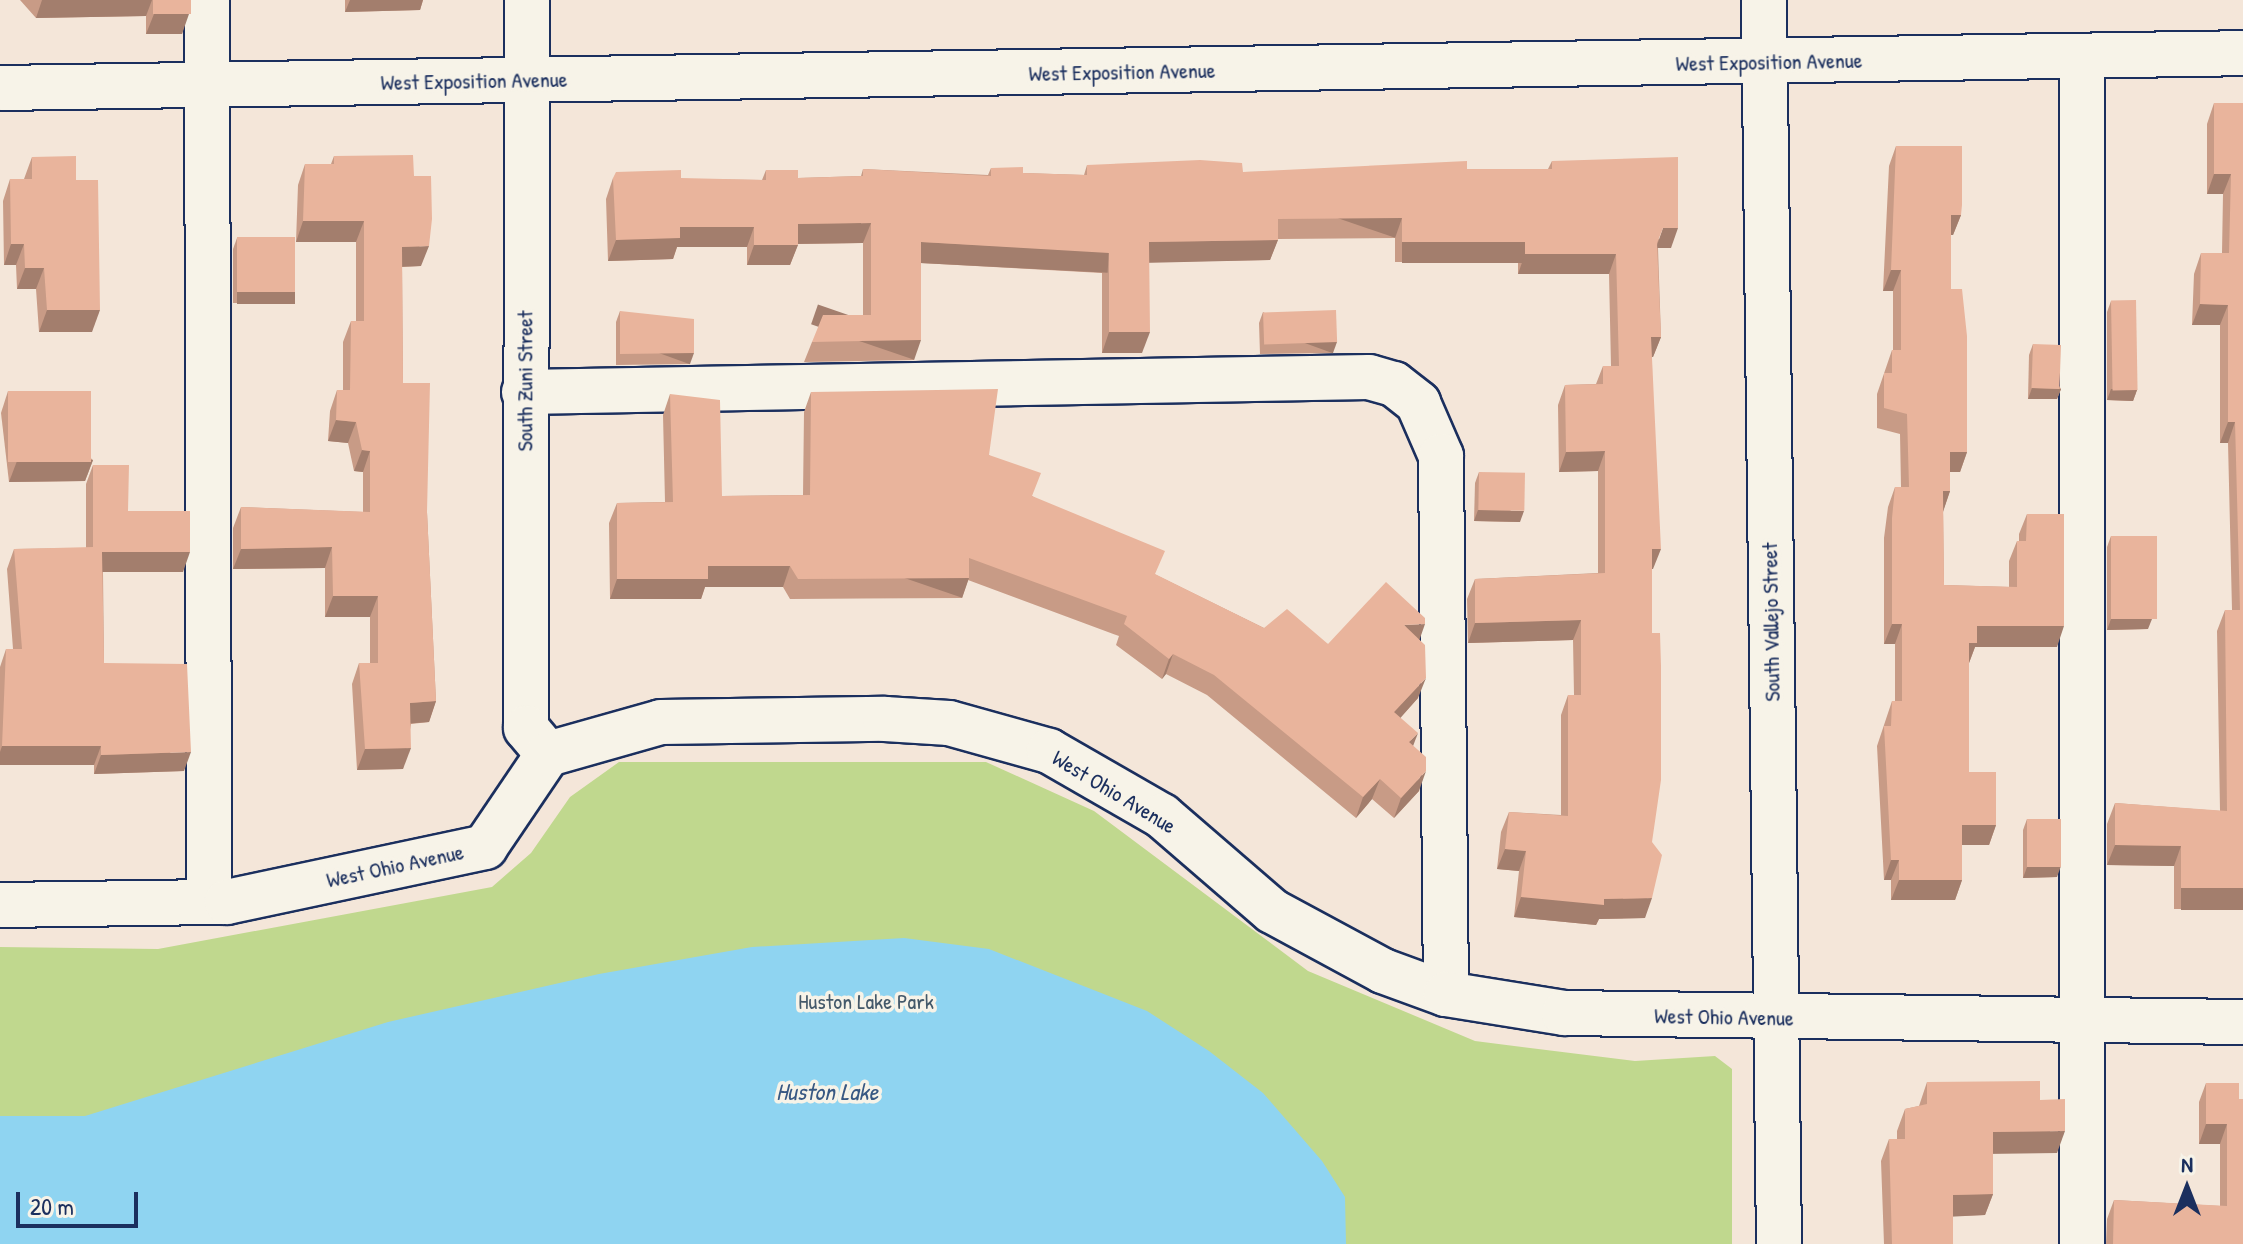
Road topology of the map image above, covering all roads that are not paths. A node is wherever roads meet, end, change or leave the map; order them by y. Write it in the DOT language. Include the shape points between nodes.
graph roads {
  1 [pos="207,0"];
  2 [pos="527,0"];
  3 [pos="1764,0"];
  4 [pos="2243,53"];
  5 [pos="2082,56"];
  6 [pos="1764,62"];
  7 [pos="527,81"];
  8 [pos="207,85"];
  9 [pos="0,88"];
  10 [pos="524,392"];
  11 [pos="548,754"];
  12 [pos="209,902"];
  13 [pos="0,905"];
  14 [pos="1446,994"];
  15 [pos="1776,1018"];
  16 [pos="2083,1021"];
  17 [pos="2243,1022"];
  18 [pos="1779,1244"];
  19 [pos="2082,1244"];
  1 -- 8 [label="street"];
  2 -- 7 [label="street, South Zuni Street"];
  3 -- 6 [label="street, South Vallejo Street"];
  4 -- 5 [label="street, West Exposition Avenue"];
  5 -- 6 [label="street, West Exposition Avenue"];
  5 -- 16 [label="street"];
  6 -- 7 [label="street, West Exposition Avenue"];
  6 -- 15 [label="street, South Vallejo Street"];
  7 -- 8 [label="street, West Exposition Avenue"];
  7 -- 10 [label="street, South Zuni Street"];
  8 -- 9 [label="street, West Exposition Avenue"];
  8 -- 12 [label="street"];
  10 -- 11 [label="street, South Zuni Street" via="526,728"];
  10 -- 14 [label="street" via="1369,377 1394,384 1418,403 1441,456"];
  11 -- 12 [label="street, West Ohio Avenue" via="485,847"];
  11 -- 14 [label="street, West Ohio Avenue" via="661,722 885,719 997,733 1049,751 1162,816 1272,911 1320,940"];
  12 -- 13 [label="street, West Ohio Avenue"];
  14 -- 15 [label="street, West Ohio Avenue" via="1564,1013"];
  15 -- 16 [label="street, West Ohio Avenue"];
  15 -- 18 [label="street, South Vallejo Street"];
  16 -- 17 [label="street, West Ohio Avenue"];
  16 -- 19 [label="street"];
}
